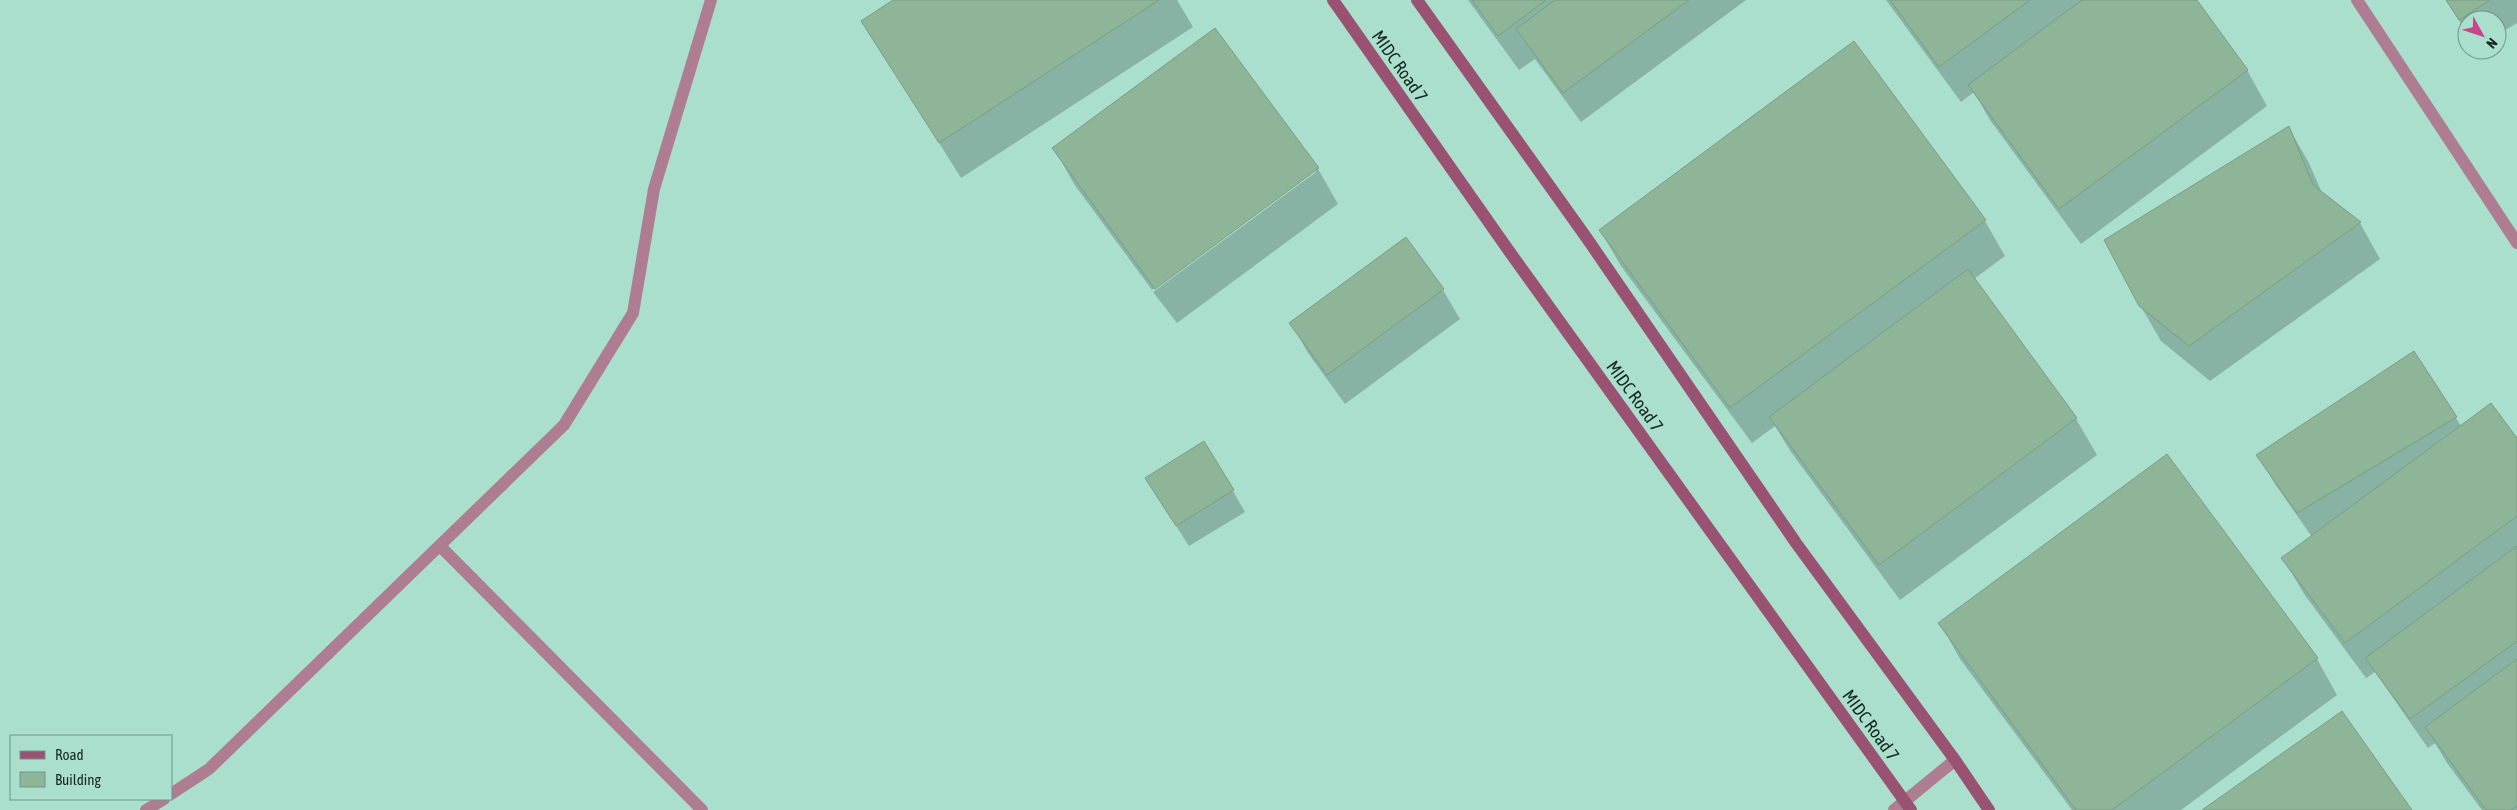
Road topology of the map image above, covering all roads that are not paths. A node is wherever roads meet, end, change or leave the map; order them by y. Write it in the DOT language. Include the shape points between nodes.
graph roads {
  1 [pos="712,0"];
  2 [pos="1333,0"];
  3 [pos="1417,0"];
  4 [pos="2357,0"];
  5 [pos="2517,243"];
  6 [pos="440,546"];
  7 [pos="1956,760"];
  8 [pos="172,793"];
  9 [pos="162,800"];
  10 [pos="1908,806"];
  11 [pos="146,810"];
  12 [pos="702,810"];
  13 [pos="1894,810"];
  14 [pos="1990,810"];
  1 -- 6 [label="street" via="654,189 633,313 564,425"];
  2 -- 10 [label="street, MIDC Road 7" via="1508,250"];
  3 -- 7 [label="street" via="1586,237 1796,543"];
  4 -- 5 [label="street"];
  6 -- 8 [label="street" via="209,769"];
  6 -- 12 [label="street"];
  7 -- 10 [label="street"];
  7 -- 14 [label="street"];
  9 -- 11 [label="street"];
  10 -- 13 [label="street"];
}
